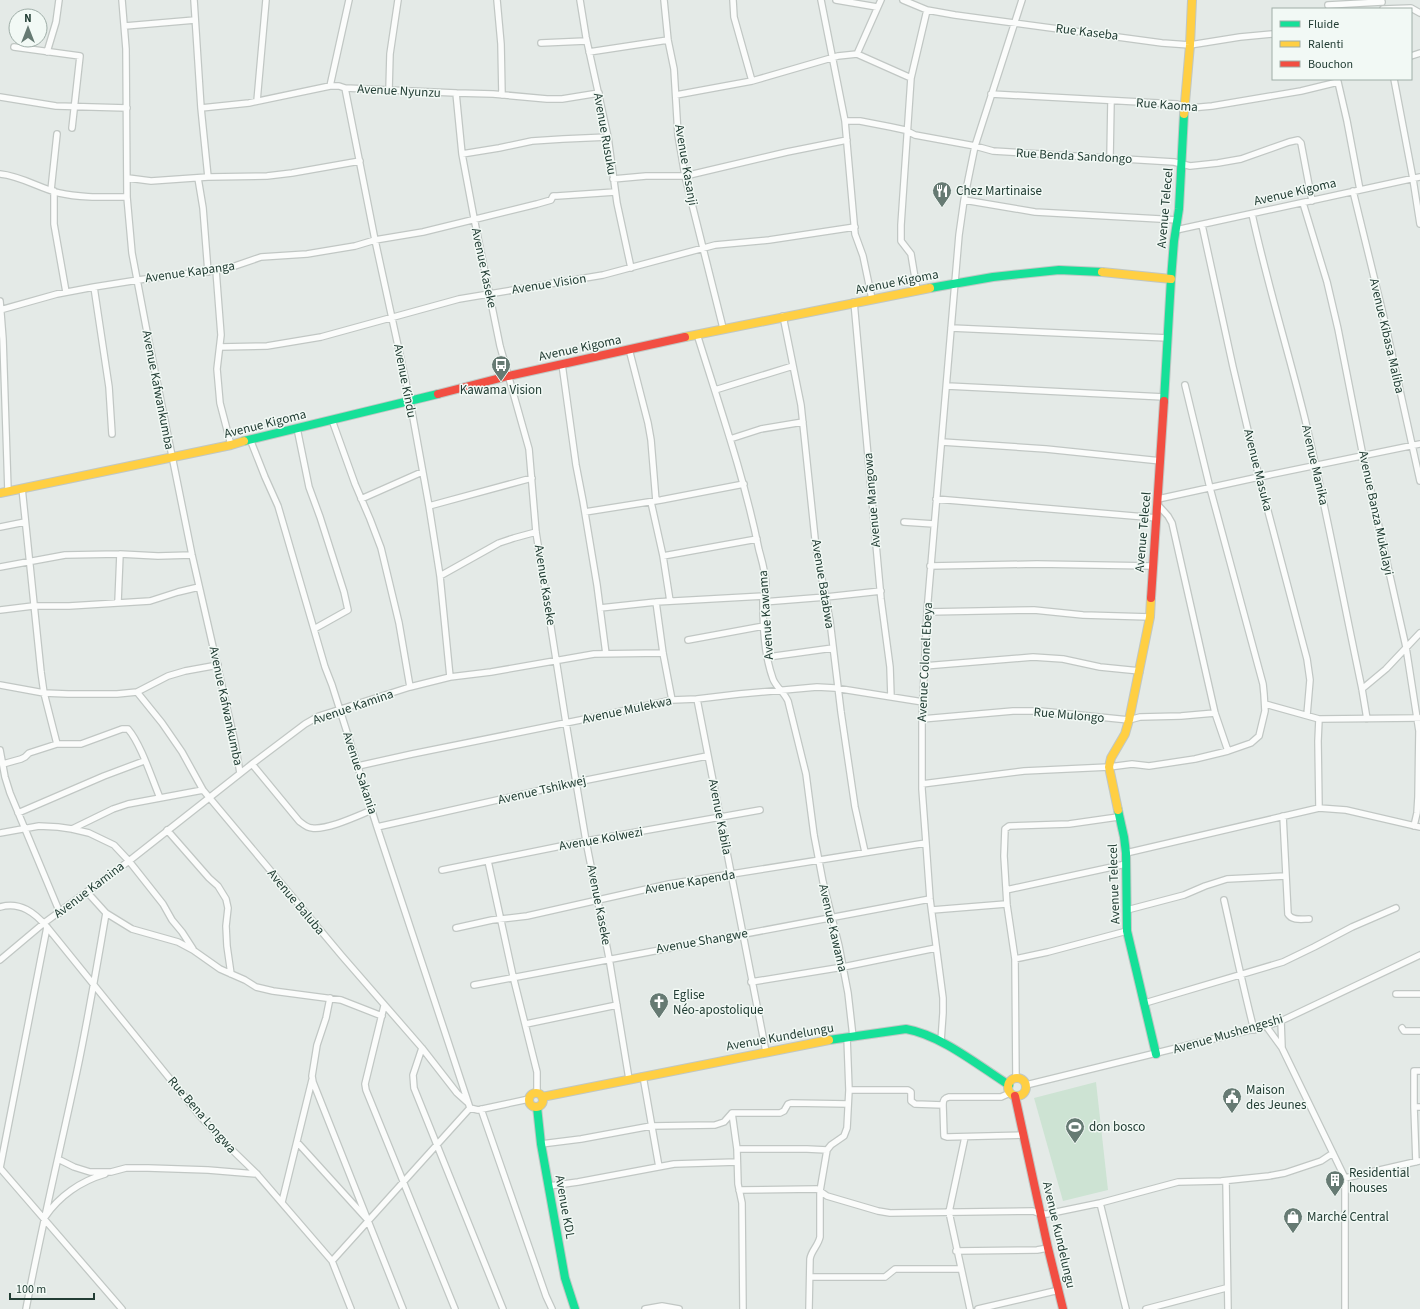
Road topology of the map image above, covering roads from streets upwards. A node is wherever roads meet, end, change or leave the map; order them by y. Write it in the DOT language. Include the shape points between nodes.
graph roads {
  1 [pos="59,0"];
  2 [pos="122,0"];
  3 [pos="194,0"];
  4 [pos="266,0"];
  5 [pos="349,0"];
  6 [pos="398,0"];
  7 [pos="497,0"];
  8 [pos="580,0"];
  9 [pos="664,0"];
  10 [pos="733,0"];
  11 [pos="821,0"];
  12 [pos="836,0"];
  13 [pos="880,0"];
  14 [pos="903,0"];
  15 [pos="1022,0"];
  16 [pos="1192,0"];
  17 [pos="1382,1"];
  18 [pos="1328,5"];
  19 [pos="877,7"];
  20 [pos="927,10"];
  21 [pos="195,20"];
  22 [pos="1015,23"];
  23 [pos="125,26"];
  24 [pos="1272,34"];
  25 [pos="668,40"];
  26 [pos="586,41"];
  27 [pos="541,43"];
  28 [pos="1190,45"];
  29 [pos="21,48"];
  30 [pos="47,52"];
  31 [pos="589,52"];
  32 [pos="857,54"];
  33 [pos="834,58"];
  34 [pos="911,78"];
  35 [pos="1394,80"];
  36 [pos="752,81"];
  37 [pos="1337,81"];
  38 [pos="330,86"];
  39 [pos="345,88"];
  40 [pos="389,90"];
  41 [pos="599,93"];
  42 [pos="456,94"];
  43 [pos="502,94"];
  44 [pos="991,94"];
  45 [pos="676,95"];
  46 [pos="0,97"];
  47 [pos="257,101"];
  48 [pos="1111,101"];
  49 [pos="73,107"];
  50 [pos="1184,107"];
  51 [pos="127,108"];
  52 [pos="201,108"];
  53 [pos="845,121"];
  54 [pos="72,128"];
  55 [pos="907,131"];
  56 [pos="57,134"];
  57 [pos="608,137"];
  58 [pos="847,140"];
  59 [pos="975,146"];
  60 [pos="462,154"];
  61 [pos="1110,158"];
  62 [pos="360,161"];
  63 [pos="1181,163"];
  64 [pos="0,174"];
  65 [pos="685,176"];
  66 [pos="208,177"];
  67 [pos="1420,177"];
  68 [pos="128,178"];
  69 [pos="198,178"];
  70 [pos="613,179"];
  71 [pos="1413,179"];
  72 [pos="53,190"];
  73 [pos="1360,190"];
  74 [pos="1353,191"];
  75 [pos="615,192"];
  76 [pos="127,197"];
  77 [pos="964,200"];
  78 [pos="1312,201"];
  79 [pos="1303,203"];
  80 [pos="1252,214"];
  81 [pos="474,218"];
  82 [pos="1178,220"];
  83 [pos="1420,224"];
  84 [pos="1202,225"];
  85 [pos="855,227"];
  86 [pos="1176,230"];
  87 [pos="375,240"];
  88 [pos="703,248"];
  89 [pos="632,268"];
  90 [pos="216,270"];
  91 [pos="208,272"];
  92 [pos="1171,279"];
  93 [pos="138,280"];
  94 [pos="956,283"];
  95 [pos="94,287"];
  96 [pos="917,290"];
  97 [pos="66,292"];
  98 [pos="490,293"];
  99 [pos="872,299"];
  100 [pos="0,301"];
  101 [pos="854,302"];
  102 [pos="0,310"];
  103 [pos="782,316"];
  104 [pos="392,317"];
  105 [pos="723,328"];
  106 [pos="952,328"];
  107 [pos="696,334"];
  108 [pos="1168,338"];
  109 [pos="220,347"];
  110 [pos="629,349"];
  111 [pos="562,364"];
  112 [pos="793,366"];
  113 [pos="508,376"];
  114 [pos="1185,385"];
  115 [pos="947,386"];
  116 [pos="715,390"];
  117 [pos="1164,397"];
  118 [pos="410,401"];
  119 [pos="332,420"];
  120 [pos="803,422"];
  121 [pos="297,428"];
  122 [pos="112,434"];
  123 [pos="250,439"];
  124 [pos="730,439"];
  125 [pos="942,442"];
  126 [pos="1420,444"];
  127 [pos="231,445"];
  128 [pos="1412,445"];
  129 [pos="1363,456"];
  130 [pos="172,458"];
  131 [pos="1161,461"];
  132 [pos="1316,466"];
  133 [pos="422,472"];
  134 [pos="1259,477"];
  135 [pos="532,478"];
  136 [pos="1420,481"];
  137 [pos="744,484"];
  138 [pos="22,488"];
  139 [pos="1210,488"];
  140 [pos="4,492"];
  141 [pos="361,499"];
  142 [pos="936,499"];
  143 [pos="653,501"];
  144 [pos="1158,502"];
  145 [pos="429,506"];
  146 [pos="585,512"];
  147 [pos="1158,518"];
  148 [pos="25,522"];
  149 [pos="904,522"];
  150 [pos="934,524"];
  151 [pos="0,527"];
  152 [pos="536,532"];
  153 [pos="757,539"];
  154 [pos="120,554"];
  155 [pos="192,555"];
  156 [pos="663,556"];
  157 [pos="30,563"];
  158 [pos="930,566"];
  159 [pos="1153,566"];
  160 [pos="0,567"];
  161 [pos="440,576"];
  162 [pos="199,587"];
  163 [pos="881,591"];
  164 [pos="826,597"];
  165 [pos="764,599"];
  166 [pos="670,601"];
  167 [pos="118,602"];
  168 [pos="656,602"];
  169 [pos="33,606"];
  170 [pos="600,608"];
  171 [pos="0,610"];
  172 [pos="927,612"];
  173 [pos="1150,617"];
  174 [pos="764,626"];
  175 [pos="314,629"];
  176 [pos="1420,633"];
  177 [pos="688,640"];
  178 [pos="1406,647"];
  179 [pos="833,648"];
  180 [pos="663,653"];
  181 [pos="606,654"];
  182 [pos="768,657"];
  183 [pos="556,660"];
  184 [pos="218,665"];
  185 [pos="924,666"];
  186 [pos="1140,671"];
  187 [pos="450,677"];
  188 [pos="0,685"];
  189 [pos="410,687"];
  190 [pos="838,688"];
  191 [pos="1362,688"];
  192 [pos="781,691"];
  193 [pos="137,692"];
  194 [pos="44,693"];
  195 [pos="891,697"];
  196 [pos="672,700"];
  197 [pos="697,700"];
  198 [pos="923,702"];
  199 [pos="1265,704"];
  200 [pos="339,709"];
  201 [pos="1215,713"];
  202 [pos="1307,715"];
  203 [pos="1319,718"];
  204 [pos="1367,718"];
  205 [pos="1419,718"];
  206 [pos="922,719"];
  207 [pos="1129,720"];
  208 [pos="566,722"];
  209 [pos="57,744"];
  210 [pos="0,750"];
  211 [pos="1228,751"];
  212 [pos="707,756"];
  213 [pos="144,761"];
  214 [pos="252,764"];
  215 [pos="358,766"];
  216 [pos="1109,766"];
  217 [pos="2,768"];
  218 [pos="240,773"];
  219 [pos="577,782"];
  220 [pos="922,784"];
  221 [pos="203,790"];
  222 [pos="210,797"];
  223 [pos="160,798"];
  224 [pos="1319,808"];
  225 [pos="372,810"];
  226 [pos="760,810"];
  227 [pos="18,814"];
  228 [pos="1283,816"];
  229 [pos="720,817"];
  230 [pos="1118,817"];
  231 [pos="1414,826"];
  232 [pos="377,827"];
  233 [pos="72,828"];
  234 [pos="1420,828"];
  235 [pos="25,829"];
  236 [pos="167,830"];
  237 [pos="0,833"];
  238 [pos="586,841"];
  239 [pos="926,842"];
  240 [pos="865,852"];
  241 [pos="1126,853"];
  242 [pos="488,860"];
  243 [pos="818,860"];
  244 [pos="129,861"];
  245 [pos="1126,864"];
  246 [pos="442,870"];
  247 [pos="731,875"];
  248 [pos="1286,876"];
  249 [pos="1006,890"];
  250 [pos="87,892"];
  251 [pos="930,899"];
  252 [pos="598,900"];
  253 [pos="1224,900"];
  254 [pos="1006,904"];
  255 [pos="0,906"];
  256 [pos="1396,908"];
  257 [pos="932,910"];
  258 [pos="1127,910"];
  259 [pos="60,912"];
  260 [pos="106,913"];
  261 [pos="832,918"];
  262 [pos="501,919"];
  263 [pos="1309,919"];
  264 [pos="46,925"];
  265 [pos="456,928"];
  266 [pos="1127,931"];
  267 [pos="742,934"];
  268 [pos="936,948"];
  269 [pos="193,950"];
  270 [pos="1420,955"];
  271 [pos="609,958"];
  272 [pos="1015,959"];
  273 [pos="0,960"];
  274 [pos="843,967"];
  275 [pos="231,974"];
  276 [pos="513,976"];
  277 [pos="1240,976"];
  278 [pos="751,982"];
  279 [pos="94,985"];
  280 [pos="474,985"];
  281 [pos="1396,994"];
  282 [pos="1420,994"];
  283 [pos="330,998"];
  284 [pos="1145,1003"];
  285 [pos="617,1005"];
  286 [pos="384,1006"];
  287 [pos="382,1016"];
  288 [pos="1281,1021"];
  289 [pos="526,1024"];
  290 [pos="1266,1026"];
  291 [pos="1402,1028"];
  292 [pos="1254,1030"];
  293 [pos="1420,1031"];
  294 [pos="850,1037"];
  295 [pos="941,1041"];
  296 [pos="422,1048"];
  297 [pos="1282,1048"];
  298 [pos="766,1052"];
  299 [pos="1156,1054"];
  300 [pos="1420,1071"];
  301 [pos="643,1076"];
  302 [pos="1016,1078"];
  303 [pos="312,1079"];
  304 [pos="629,1079"];
  305 [pos="1026,1086"];
  306 [pos="849,1090"];
  307 [pos="1011,1091"];
  308 [pos="539,1095"];
  309 [pos="529,1100"];
  310 [pos="848,1104"];
  311 [pos="942,1105"];
  312 [pos="469,1106"];
  313 [pos="537,1107"];
  314 [pos="1417,1107"];
  315 [pos="481,1109"];
  316 [pos="732,1113"];
  317 [pos="651,1126"];
  318 [pos="1024,1135"];
  319 [pos="965,1137"];
  320 [pos="297,1142"];
  321 [pos="541,1144"];
  322 [pos="437,1146"];
  323 [pos="737,1149"];
  324 [pos="827,1150"];
  325 [pos="1333,1153"];
  326 [pos="58,1159"];
  327 [pos="1418,1161"];
  328 [pos="737,1162"];
  329 [pos="659,1167"];
  330 [pos="0,1168"];
  331 [pos="111,1172"];
  332 [pos="257,1174"];
  333 [pos="1345,1178"];
  334 [pos="1226,1181"];
  335 [pos="403,1183"];
  336 [pos="549,1186"];
  337 [pos="739,1190"];
  338 [pos="820,1191"];
  339 [pos="282,1202"];
  340 [pos="1100,1203"];
  341 [pos="949,1212"];
  342 [pos="1041,1214"];
  343 [pos="44,1220"];
  344 [pos="369,1221"];
  345 [pos="1048,1248"];
  346 [pos="956,1251"];
  347 [pos="332,1261"];
  348 [pos="960,1269"];
  349 [pos="810,1277"];
  350 [pos="1226,1288"];
  351 [pos="1059,1290"];
  352 [pos="26,1309"];
  353 [pos="122,1309"];
  354 [pos="352,1309"];
  355 [pos="403,1309"];
  356 [pos="455,1309"];
  357 [pos="503,1309"];
  358 [pos="552,1309"];
  359 [pos="575,1309"];
  360 [pos="645,1309"];
  361 [pos="679,1309"];
  362 [pos="743,1309"];
  363 [pos="809,1309"];
  364 [pos="970,1309"];
  365 [pos="978,1309"];
  366 [pos="1063,1309"];
  367 [pos="1126,1309"];
  368 [pos="1146,1309"];
  369 [pos="1228,1309"];
  370 [pos="1345,1309"];
  1 -- 30 [label="street" via="56,22"];
  2 -- 23 [label="street, Avenue Kafwankumba"];
  3 -- 21 [label="street"];
  4 -- 47 [label="street"];
  5 -- 38 [label="street"];
  6 -- 40 [label="street" via="390,54"];
  7 -- 43 [label="street"];
  8 -- 26 [label="street, Avenue Rusuku"];
  9 -- 25 [label="street, Avenue Kasanji"];
  10 -- 36 [label="street" via="734,18"];
  11 -- 33 [label="street"];
  12 -- 19 [label="street"];
  13 -- 19 [label="street"];
  14 -- 20 [label="street, Rue Kaseba"];
  15 -- 22 [label="street, Avenue Colonel Ebeya"];
  16 -- 28 [label="street, Avenue Telecel"];
  17 -- 18 [label="street"];
  19 -- 32 [label="street"];
  20 -- 22 [label="street, Rue Kaseba"];
  20 -- 34 [label="street"];
  21 -- 23 [label="street"];
  21 -- 52 [label="street"];
  22 -- 28 [label="street, Rue Kaseba"];
  22 -- 44 [label="street, Avenue Colonel Ebeya"];
  23 -- 51 [label="street, Avenue Kafwankumba"];
  24 -- 28 [label="street, Rue Kaseba"];
  25 -- 31 [label="street"];
  25 -- 45 [label="street, Avenue Kasanji" via="673,60"];
  26 -- 27 [label="street"];
  26 -- 31 [label="street, Avenue Rusuku"];
  28 -- 50 [label="street, Avenue Telecel"];
  29 -- 30 [label="street"];
  30 -- 49 [label="street" via="80,56"];
  31 -- 41 [label="street, Avenue Rusuku"];
  32 -- 33 [label="street"];
  32 -- 34 [label="street"];
  33 -- 36 [label="street"];
  33 -- 53 [label="street"];
  34 -- 55 [label="street"];
  35 -- 71 [label="street"];
  36 -- 45 [label="street"];
  37 -- 50 [label="street, Rue Kaoma" via="1301,91 1218,105"];
  37 -- 73 [label="street"];
  38 -- 39 [label="street, Avenue Nyunzu"];
  38 -- 47 [label="street, Avenue Nyunzu"];
  39 -- 40 [label="street, Avenue Nyunzu"];
  39 -- 62 [label="street, Avenue Kindu"];
  40 -- 42 [label="street, Avenue Nyunzu"];
  41 -- 43 [label="street, Avenue Nyunzu" via="557,99"];
  41 -- 57 [label="street, Avenue Rusuku"];
  42 -- 43 [label="street, Avenue Nyunzu"];
  42 -- 60 [label="street, Avenue Kaseke"];
  44 -- 48 [label="street, Rue Kaoma"];
  44 -- 59 [label="street, Avenue Colonel Ebeya"];
  45 -- 65 [label="street, Avenue Kasanji" via="678,135"];
  46 -- 49 [label="street"];
  47 -- 52 [label="street, Avenue Nyunzu"];
  48 -- 50 [label="street, Rue Kaoma" via="1177,104"];
  48 -- 61 [label="street"];
  49 -- 51 [label="street"];
  49 -- 54 [label="street"];
  50 -- 63 [label="street, Avenue Telecel"];
  51 -- 68 [label="street, Avenue Kafwankumba"];
  52 -- 66 [label="street"];
  53 -- 55 [label="street, Rue Benda Sandongo" via="860,121"];
  53 -- 58 [label="street"];
  55 -- 59 [label="street, Rue Benda Sandongo" via="915,135"];
  55 -- 96 [label="street" via="900,239 911,254"];
  56 -- 72 [label="street"];
  57 -- 60 [label="street" via="532,141"];
  57 -- 70 [label="street, Avenue Rusuku"];
  58 -- 65 [label="street"];
  58 -- 85 [label="street"];
  59 -- 61 [label="street, Rue Benda Sandongo" via="1002,152"];
  59 -- 77 [label="street, Avenue Colonel Ebeya"];
  60 -- 81 [label="street, Avenue Kaseke"];
  61 -- 63 [label="street, Rue Benda Sandongo"];
  62 -- 66 [label="street" via="267,176"];
  62 -- 87 [label="street, Avenue Kindu"];
  63 -- 78 [label="street, Rue Benda Sandongo" via="1190,166 1218,164 1298,140 1301,143"];
  63 -- 82 [label="street, Avenue Telecel"];
  64 -- 72 [label="street"];
  65 -- 70 [label="street"];
  65 -- 88 [label="street, Avenue Kasanji"];
  66 -- 69 [label="street"];
  67 -- 71 [label="street, Avenue Kigoma"];
  68 -- 69 [label="street" via="151,181"];
  68 -- 76 [label="street, Avenue Kafwankumba"];
  69 -- 91 [label="street"];
  70 -- 75 [label="street, Avenue Rusuku"];
  71 -- 73 [label="street, Avenue Kigoma"];
  71 -- 83 [label="street"];
  72 -- 76 [label="street" via="75,196"];
  72 -- 97 [label="street" via="54,224"];
  73 -- 74 [label="street, Avenue Kigoma"];
  74 -- 78 [label="street, Avenue Kigoma"];
  74 -- 128 [label="street, Avenue Kibasa Maliba"];
  75 -- 81 [label="street, Avenue Kapanga" via="553,196 551,200 544,202"];
  75 -- 89 [label="street, Avenue Rusuku"];
  76 -- 93 [label="street, Avenue Kafwankumba" via="132,252"];
  77 -- 82 [label="street" via="1035,212"];
  77 -- 94 [label="street, Avenue Colonel Ebeya"];
  78 -- 79 [label="street, Avenue Kigoma"];
  79 -- 80 [label="street, Avenue Kigoma"];
  79 -- 129 [label="street, Avenue Banza Mukalayi" via="1337,323"];
  80 -- 84 [label="street, Avenue Kigoma"];
  80 -- 132 [label="street, Avenue Manika" via="1265,274"];
  81 -- 87 [label="street, Avenue Kapanga" via="423,232"];
  81 -- 98 [label="street, Avenue Kaseke"];
  82 -- 86 [label="street, Avenue Telecel"];
  84 -- 86 [label="street, Avenue Kigoma"];
  84 -- 134 [label="street, Avenue Masuka"];
  85 -- 88 [label="street, Avenue Vision"];
  85 -- 99 [label="street"];
  86 -- 92 [label="street, Avenue Telecel"];
  87 -- 90 [label="street, Avenue Kapanga" via="323,252 261,257"];
  87 -- 104 [label="street, Avenue Kindu"];
  88 -- 89 [label="street, Avenue Vision"];
  88 -- 105 [label="street, Avenue Kasanji"];
  89 -- 98 [label="street, Avenue Vision"];
  90 -- 91 [label="street, Avenue Kapanga"];
  90 -- 109 [label="street" via="222,335"];
  91 -- 93 [label="street, Avenue Kapanga"];
  92 -- 94 [label="street, Avenue Kigoma" via="1065,270 1021,273"];
  92 -- 108 [label="street, Avenue Telecel"];
  93 -- 95 [label="street, Avenue Kapanga"];
  93 -- 130 [label="street, Avenue Kafwankumba"];
  94 -- 96 [label="street, Avenue Kigoma"];
  94 -- 106 [label="street, Avenue Colonel Ebeya"];
  95 -- 97 [label="street, Avenue Kapanga"];
  95 -- 122 [label="street" via="109,387"];
  96 -- 99 [label="street, Avenue Kigoma"];
  97 -- 102 [label="street, Avenue Kapanga"];
  98 -- 104 [label="street, Avenue Vision"];
  98 -- 113 [label="street, Avenue Kaseke"];
  99 -- 101 [label="street, Avenue Kigoma"];
  100 -- 102 [label="street"];
  101 -- 103 [label="street, Avenue Kigoma"];
  101 -- 163 [label="street, Avenue Mangowa"];
  102 -- 140 [label="street" via="4,347"];
  103 -- 105 [label="street, Avenue Kigoma"];
  103 -- 112 [label="street, Avenue Batabwa"];
  104 -- 109 [label="street, Avenue Vision" via="321,337 267,346"];
  104 -- 118 [label="street, Avenue Kindu"];
  105 -- 107 [label="street, Avenue Kigoma"];
  106 -- 108 [label="street"];
  106 -- 115 [label="street, Avenue Colonel Ebeya"];
  107 -- 110 [label="street, Avenue Kigoma"];
  107 -- 116 [label="street, Avenue Kawama"];
  108 -- 117 [label="street, Avenue Telecel"];
  109 -- 127 [label="street" via="217,369 220,403"];
  110 -- 111 [label="street, Avenue Kigoma"];
  110 -- 143 [label="street" via="651,440"];
  111 -- 113 [label="street, Avenue Kigoma"];
  111 -- 146 [label="street"];
  112 -- 116 [label="street"];
  112 -- 120 [label="street, Avenue Batabwa"];
  113 -- 118 [label="street, Avenue Kigoma"];
  113 -- 135 [label="street, Avenue Kaseke" via="527,440"];
  114 -- 139 [label="street"];
  115 -- 117 [label="street"];
  115 -- 125 [label="street, Avenue Colonel Ebeya"];
  116 -- 124 [label="street, Avenue Kawama"];
  117 -- 131 [label="street, Avenue Telecel"];
  118 -- 119 [label="street, Avenue Kigoma"];
  118 -- 133 [label="street, Avenue Kindu"];
  119 -- 121 [label="street, Avenue Kigoma"];
  119 -- 141 [label="street"];
  120 -- 124 [label="street" via="762,429"];
  120 -- 164 [label="street, Avenue Batabwa" via="815,538"];
  121 -- 123 [label="street, Avenue Kigoma"];
  121 -- 175 [label="street" via="309,487 348,610"];
  123 -- 127 [label="street, Avenue Kigoma"];
  123 -- 175 [label="street, Avenue Sakania" via="278,506"];
  124 -- 137 [label="street, Avenue Kawama"];
  125 -- 131 [label="street" via="1046,449"];
  125 -- 142 [label="street, Avenue Colonel Ebeya"];
  126 -- 128 [label="street"];
  127 -- 130 [label="street, Avenue Kigoma"];
  128 -- 129 [label="street"];
  128 -- 136 [label="street, Avenue Kibasa Maliba"];
  129 -- 132 [label="street"];
  129 -- 178 [label="street, Avenue Banza Mukalayi"];
  130 -- 138 [label="street, Avenue Kigoma"];
  130 -- 155 [label="street, Avenue Kafwankumba"];
  131 -- 144 [label="street, Avenue Telecel"];
  132 -- 134 [label="street"];
  132 -- 191 [label="street, Avenue Manika"];
  133 -- 141 [label="street"];
  133 -- 145 [label="street, Avenue Kindu"];
  134 -- 139 [label="street"];
  134 -- 202 [label="street, Avenue Masuka" via="1307,659 1310,680"];
  135 -- 145 [label="street"];
  135 -- 152 [label="street, Avenue Kaseke"];
  137 -- 143 [label="street"];
  137 -- 153 [label="street, Avenue Kawama"];
  138 -- 140 [label="street, Avenue Kigoma"];
  138 -- 148 [label="street"];
  139 -- 144 [label="street"];
  139 -- 199 [label="street" via="1262,684"];
  141 -- 189 [label="street" via="381,548 399,623"];
  142 -- 147 [label="street"];
  142 -- 150 [label="street, Avenue Colonel Ebeya"];
  143 -- 146 [label="street"];
  143 -- 156 [label="street"];
  144 -- 147 [label="street, Avenue Telecel"];
  144 -- 201 [label="street" via="1172,523"];
  145 -- 161 [label="street, Avenue Kindu"];
  146 -- 170 [label="street"];
  147 -- 159 [label="street, Avenue Telecel"];
  148 -- 151 [label="street"];
  148 -- 157 [label="street"];
  149 -- 150 [label="street"];
  150 -- 158 [label="street, Avenue Colonel Ebeya"];
  152 -- 161 [label="street" via="499,543"];
  152 -- 183 [label="street, Avenue Kaseke"];
  153 -- 156 [label="street"];
  153 -- 165 [label="street, Avenue Kawama" via="766,582"];
  154 -- 155 [label="street"];
  154 -- 157 [label="street" via="65,555"];
  154 -- 167 [label="street"];
  155 -- 162 [label="street, Avenue Kafwankumba"];
  156 -- 166 [label="street"];
  157 -- 160 [label="street"];
  157 -- 169 [label="street"];
  158 -- 159 [label="street"];
  158 -- 172 [label="street, Avenue Colonel Ebeya"];
  159 -- 173 [label="street, Avenue Telecel"];
  161 -- 187 [label="street, Avenue Kindu"];
  162 -- 167 [label="street" via="150,600"];
  162 -- 184 [label="street, Avenue Kafwankumba"];
  163 -- 164 [label="street"];
  163 -- 195 [label="street, Avenue Mangowa"];
  164 -- 165 [label="street"];
  164 -- 179 [label="street, Avenue Batabwa"];
  165 -- 166 [label="street"];
  165 -- 174 [label="street, Avenue Kawama"];
  166 -- 168 [label="street"];
  167 -- 169 [label="street"];
  168 -- 170 [label="street"];
  168 -- 180 [label="street"];
  169 -- 171 [label="street"];
  169 -- 194 [label="street"];
  170 -- 181 [label="street"];
  172 -- 173 [label="street" via="1034,610 1083,615"];
  172 -- 185 [label="street, Avenue Colonel Ebeya"];
  173 -- 186 [label="street, Avenue Telecel"];
  174 -- 177 [label="street"];
  174 -- 182 [label="street, Avenue Kawama"];
  175 -- 200 [label="street, Avenue Sakania"];
  176 -- 178 [label="street"];
  178 -- 191 [label="street" via="1386,669"];
  178 -- 205 [label="street, Avenue Banza Mukalayi"];
  179 -- 182 [label="street"];
  179 -- 190 [label="street, Avenue Batabwa"];
  180 -- 181 [label="street, Avenue Kamina"];
  180 -- 196 [label="street"];
  181 -- 183 [label="street, Avenue Kamina"];
  182 -- 192 [label="street, Avenue Kawama" via="773,680"];
  183 -- 187 [label="street, Avenue Kamina"];
  183 -- 208 [label="street, Avenue Kaseke"];
  184 -- 193 [label="street" via="168,676"];
  184 -- 218 [label="street, Avenue Kafwankumba"];
  185 -- 186 [label="street" via="1033,657"];
  185 -- 198 [label="street, Avenue Colonel Ebeya"];
  186 -- 207 [label="street, Avenue Telecel"];
  187 -- 189 [label="street, Avenue Kamina"];
  188 -- 194 [label="street"];
  189 -- 200 [label="street, Avenue Kamina"];
  190 -- 192 [label="street, Avenue Mulekwa" via="808,687"];
  190 -- 195 [label="street, Avenue Mulekwa"];
  190 -- 240 [label="street, Avenue Batabwa" via="855,806"];
  191 -- 204 [label="street, Avenue Manika"];
  192 -- 197 [label="street, Avenue Mulekwa"];
  192 -- 243 [label="street, Avenue Kawama" via="788,701 803,759"];
  193 -- 194 [label="street" via="99,695"];
  193 -- 221 [label="street, Avenue Baluba" via="182,752"];
  194 -- 209 [label="street"];
  195 -- 198 [label="street, Avenue Mulekwa"];
  196 -- 197 [label="street, Avenue Mulekwa"];
  196 -- 208 [label="street, Avenue Mulekwa"];
  197 -- 212 [label="street, Avenue Kabila"];
  198 -- 206 [label="street, Avenue Colonel Ebeya"];
  199 -- 202 [label="street"];
  199 -- 211 [label="street" via="1258,738"];
  200 -- 214 [label="street, Avenue Kamina" via="305,724"];
  200 -- 215 [label="street, Avenue Sakania"];
  201 -- 207 [label="street, Rue Mulongo"];
  201 -- 211 [label="street"];
  202 -- 203 [label="street"];
  203 -- 204 [label="street"];
  203 -- 224 [label="street"];
  204 -- 205 [label="street"];
  205 -- 231 [label="street, Avenue Banza Mukalayi" via="1419,769"];
  206 -- 207 [label="street, Rue Mulongo" via="1040,711"];
  206 -- 220 [label="street, Avenue Colonel Ebeya"];
  207 -- 216 [label="street, Avenue Telecel" via="1110,758"];
  208 -- 215 [label="street, Avenue Mulekwa"];
  208 -- 219 [label="street, Avenue Kaseke"];
  209 -- 213 [label="street" via="81,744 122,729 128,730 138,745"];
  209 -- 217 [label="street" via="29,753 26,757"];
  210 -- 217 [label="street"];
  211 -- 216 [label="street" via="1149,766"];
  212 -- 219 [label="street, Avenue Tshikwej"];
  212 -- 229 [label="street, Avenue Kabila"];
  213 -- 223 [label="street"];
  213 -- 227 [label="street"];
  214 -- 218 [label="street, Avenue Kamina"];
  214 -- 225 [label="street" via="298,821 309,828 332,825"];
  215 -- 225 [label="street, Avenue Sakania"];
  216 -- 220 [label="street" via="1024,771"];
  216 -- 230 [label="street, Avenue Telecel"];
  217 -- 227 [label="street"];
  218 -- 222 [label="street, Avenue Kamina"];
  219 -- 232 [label="street, Avenue Tshikwej"];
  219 -- 238 [label="street, Avenue Kaseke"];
  220 -- 239 [label="street, Avenue Colonel Ebeya"];
  221 -- 222 [label="street, Avenue Baluba"];
  221 -- 223 [label="street"];
  222 -- 236 [label="street, Avenue Kamina"];
  222 -- 286 [label="street, Avenue Baluba"];
  223 -- 233 [label="street" via="113,809"];
  224 -- 228 [label="street"];
  224 -- 231 [label="street" via="1346,810"];
  225 -- 232 [label="street, Avenue Sakania"];
  226 -- 229 [label="street, Avenue Kolwezi"];
  227 -- 235 [label="street"];
  228 -- 241 [label="street"];
  228 -- 248 [label="street"];
  229 -- 238 [label="street, Avenue Kolwezi"];
  229 -- 247 [label="street, Avenue Kabila"];
  230 -- 241 [label="street, Avenue Telecel"];
  230 -- 249 [label="street" via="1069,824 1007,827 1004,841"];
  231 -- 234 [label="street"];
  232 -- 312 [label="street, Avenue Sakania"];
  233 -- 235 [label="street" via="39,826"];
  233 -- 244 [label="street" via="107,841 120,850"];
  235 -- 237 [label="street"];
  235 -- 259 [label="street"];
  236 -- 244 [label="street, Avenue Kamina"];
  236 -- 275 [label="street" via="218,886 226,899 227,946"];
  238 -- 242 [label="street, Avenue Kolwezi"];
  238 -- 252 [label="street, Avenue Kaseke"];
  239 -- 240 [label="street, Avenue Kapenda"];
  239 -- 251 [label="street, Avenue Colonel Ebeya"];
  240 -- 243 [label="street, Avenue Kapenda"];
  241 -- 245 [label="street, Avenue Telecel"];
  242 -- 246 [label="street, Avenue Kolwezi"];
  242 -- 262 [label="street"];
  243 -- 247 [label="street, Avenue Kapenda"];
  243 -- 261 [label="street, Avenue Kawama"];
  244 -- 250 [label="street, Avenue Kamina"];
  244 -- 269 [label="street" via="163,904"];
  245 -- 249 [label="street"];
  245 -- 258 [label="street, Avenue Telecel"];
  247 -- 252 [label="street, Avenue Kapenda" via="669,884"];
  247 -- 267 [label="street, Avenue Kabila"];
  248 -- 258 [label="street" via="1228,879 1184,895"];
  248 -- 263 [label="street" via="1288,914 1294,919"];
  249 -- 254 [label="street"];
  250 -- 259 [label="street, Avenue Kamina"];
  250 -- 260 [label="street"];
  251 -- 257 [label="street, Avenue Colonel Ebeya"];
  251 -- 261 [label="street, Avenue Shangwe"];
  252 -- 262 [label="street, Avenue Kapenda" via="527,916"];
  252 -- 271 [label="street, Avenue Kaseke"];
  253 -- 277 [label="street"];
  254 -- 257 [label="street"];
  254 -- 272 [label="street"];
  255 -- 264 [label="street, Rue Bena Longwa" via="12,905 32,911"];
  256 -- 277 [label="street" via="1283,962"];
  257 -- 268 [label="street, Avenue Colonel Ebeya"];
  258 -- 266 [label="street, Avenue Telecel"];
  259 -- 264 [label="street, Avenue Kamina"];
  260 -- 269 [label="street" via="132,929 170,939"];
  260 -- 279 [label="street"];
  261 -- 267 [label="street, Avenue Shangwe"];
  261 -- 274 [label="street, Avenue Kawama"];
  262 -- 265 [label="street, Avenue Kapenda"];
  262 -- 276 [label="street"];
  264 -- 273 [label="street, Avenue Kamina"];
  264 -- 279 [label="street, Rue Bena Longwa"];
  264 -- 330 [label="street"];
  266 -- 272 [label="street"];
  266 -- 284 [label="street, Avenue Telecel"];
  267 -- 271 [label="street, Avenue Shangwe"];
  267 -- 278 [label="street, Avenue Kabila"];
  268 -- 274 [label="street"];
  268 -- 295 [label="street, Avenue Colonel Ebeya" via="943,1006"];
  269 -- 275 [label="street"];
  270 -- 288 [label="street, Avenue Mushengeshi"];
  271 -- 276 [label="street, Avenue Shangwe"];
  271 -- 285 [label="street, Avenue Kaseke"];
  272 -- 302 [label="street"];
  274 -- 278 [label="street"];
  274 -- 294 [label="street, Avenue Kawama"];
  275 -- 283 [label="street" via="266,990"];
  276 -- 280 [label="street, Avenue Shangwe"];
  276 -- 289 [label="street"];
  277 -- 284 [label="street"];
  277 -- 292 [label="street"];
  278 -- 298 [label="street, Avenue Kabila"];
  279 -- 326 [label="street"];
  279 -- 332 [label="street, Rue Bena Longwa" via="200,1116"];
  281 -- 282 [label="street"];
  283 -- 287 [label="street" via="350,1002"];
  283 -- 303 [label="street" via="317,1045"];
  284 -- 299 [label="street, Avenue Telecel"];
  285 -- 289 [label="street"];
  285 -- 304 [label="street, Avenue Kaseke"];
  286 -- 287 [label="street"];
  286 -- 296 [label="street, Avenue Baluba"];
  287 -- 335 [label="street" via="365,1087"];
  288 -- 290 [label="street, Avenue Mushengeshi"];
  288 -- 297 [label="street"];
  289 -- 308 [label="street" via="537,1072"];
  290 -- 292 [label="street, Avenue Mushengeshi"];
  290 -- 297 [label="street"];
  291 -- 293 [label="street" via="1404,1031"];
  292 -- 299 [label="street, Avenue Mushengeshi"];
  294 -- 295 [label="street, Avenue Kundelungu" via="906,1029"];
  294 -- 298 [label="street, Avenue Kundelungu"];
  294 -- 306 [label="street, Avenue Kawama"];
  295 -- 307 [label="street, Avenue Kundelungu"];
  296 -- 312 [label="street, Avenue Baluba"];
  296 -- 322 [label="street" via="414,1069 413,1083"];
  297 -- 325 [label="street"];
  298 -- 301 [label="street, Avenue Kundelungu"];
  299 -- 305 [label="street, Avenue Mushengeshi"];
  300 -- 314 [label="street" via="1414,1070"];
  301 -- 304 [label="street, Avenue Kundelungu"];
  301 -- 317 [label="street"];
  302 -- 305 [label="street" via="1023,1080"];
  302 -- 307 [label="street" via="1011,1081"];
  303 -- 320 [label="street"];
  303 -- 344 [label="street"];
  304 -- 308 [label="street, Avenue Kundelungu"];
  305 -- 307 [label="street" via="1025,1092 1019,1096"];
  306 -- 310 [label="street, Avenue Kawama"];
  306 -- 311 [label="street" via="908,1090 911,1091 911,1101 915,1104"];
  307 -- 311 [label="street" via="1001,1097 949,1097 944,1099"];
  307 -- 318 [label="street, Avenue Kundelungu"];
  308 -- 309 [label="street" via="532,1094"];
  308 -- 313 [label="street" via="543,1101 542,1105"];
  309 -- 313 [label="street" via="532,1106"];
  309 -- 315 [label="street"];
  310 -- 316 [label="street" via="791,1103 780,1113"];
  310 -- 324 [label="street, Avenue Kawama" via="845,1134"];
  311 -- 319 [label="street" via="944,1136"];
  312 -- 315 [label="street" via="475,1110"];
  312 -- 322 [label="street"];
  313 -- 321 [label="street, Avenue KDL"];
  314 -- 327 [label="street"];
  315 -- 358 [label="street"];
  316 -- 317 [label="street" via="724,1122 715,1125"];
  316 -- 323 [label="street"];
  317 -- 321 [label="street"];
  317 -- 329 [label="street"];
  318 -- 319 [label="street"];
  318 -- 342 [label="street, Avenue Kundelungu"];
  319 -- 341 [label="street"];
  320 -- 339 [label="street"];
  320 -- 344 [label="street"];
  321 -- 336 [label="street, Avenue KDL"];
  322 -- 335 [label="street"];
  322 -- 357 [label="street"];
  323 -- 324 [label="street"];
  323 -- 328 [label="street"];
  324 -- 338 [label="street"];
  325 -- 333 [label="street"];
  325 -- 334 [label="street" via="1321,1161 1285,1173"];
  326 -- 331 [label="street" via="84,1170"];
  326 -- 343 [label="street"];
  327 -- 333 [label="street"];
  328 -- 329 [label="street" via="674,1164"];
  328 -- 337 [label="street"];
  329 -- 336 [label="street"];
  330 -- 343 [label="street"];
  331 -- 332 [label="street" via="126,1168 148,1168"];
  331 -- 343 [label="street" via="86,1180 56,1203"];
  332 -- 339 [label="street, Rue Bena Longwa"];
  333 -- 370 [label="street"];
  334 -- 340 [label="street" via="1178,1182"];
  334 -- 350 [label="street"];
  335 -- 344 [label="street"];
  335 -- 356 [label="street"];
  336 -- 359 [label="street, Avenue KDL" via="565,1278"];
  337 -- 338 [label="street"];
  337 -- 362 [label="street" via="742,1203"];
  338 -- 341 [label="street" via="827,1196 883,1212"];
  338 -- 349 [label="street" via="820,1237 810,1256"];
  339 -- 347 [label="street, Rue Bena Longwa"];
  340 -- 342 [label="street"];
  340 -- 367 [label="street"];
  341 -- 342 [label="street" via="1033,1211"];
  341 -- 346 [label="street"];
  342 -- 345 [label="street, Avenue Kundelungu"];
  343 -- 352 [label="street"];
  343 -- 353 [label="street"];
  344 -- 347 [label="street"];
  344 -- 355 [label="street"];
  345 -- 346 [label="street"];
  345 -- 351 [label="street, Avenue Kundelungu"];
  346 -- 348 [label="street"];
  347 -- 354 [label="street, Rue Bena Longwa"];
  348 -- 349 [label="street" via="895,1269 885,1277"];
  348 -- 364 [label="street"];
  349 -- 363 [label="street"];
  350 -- 368 [label="street"];
  350 -- 369 [label="street"];
  351 -- 365 [label="street"];
  351 -- 366 [label="street, Avenue Kundelungu"];
  360 -- 361 [label="street" via="662,1306"];
}
